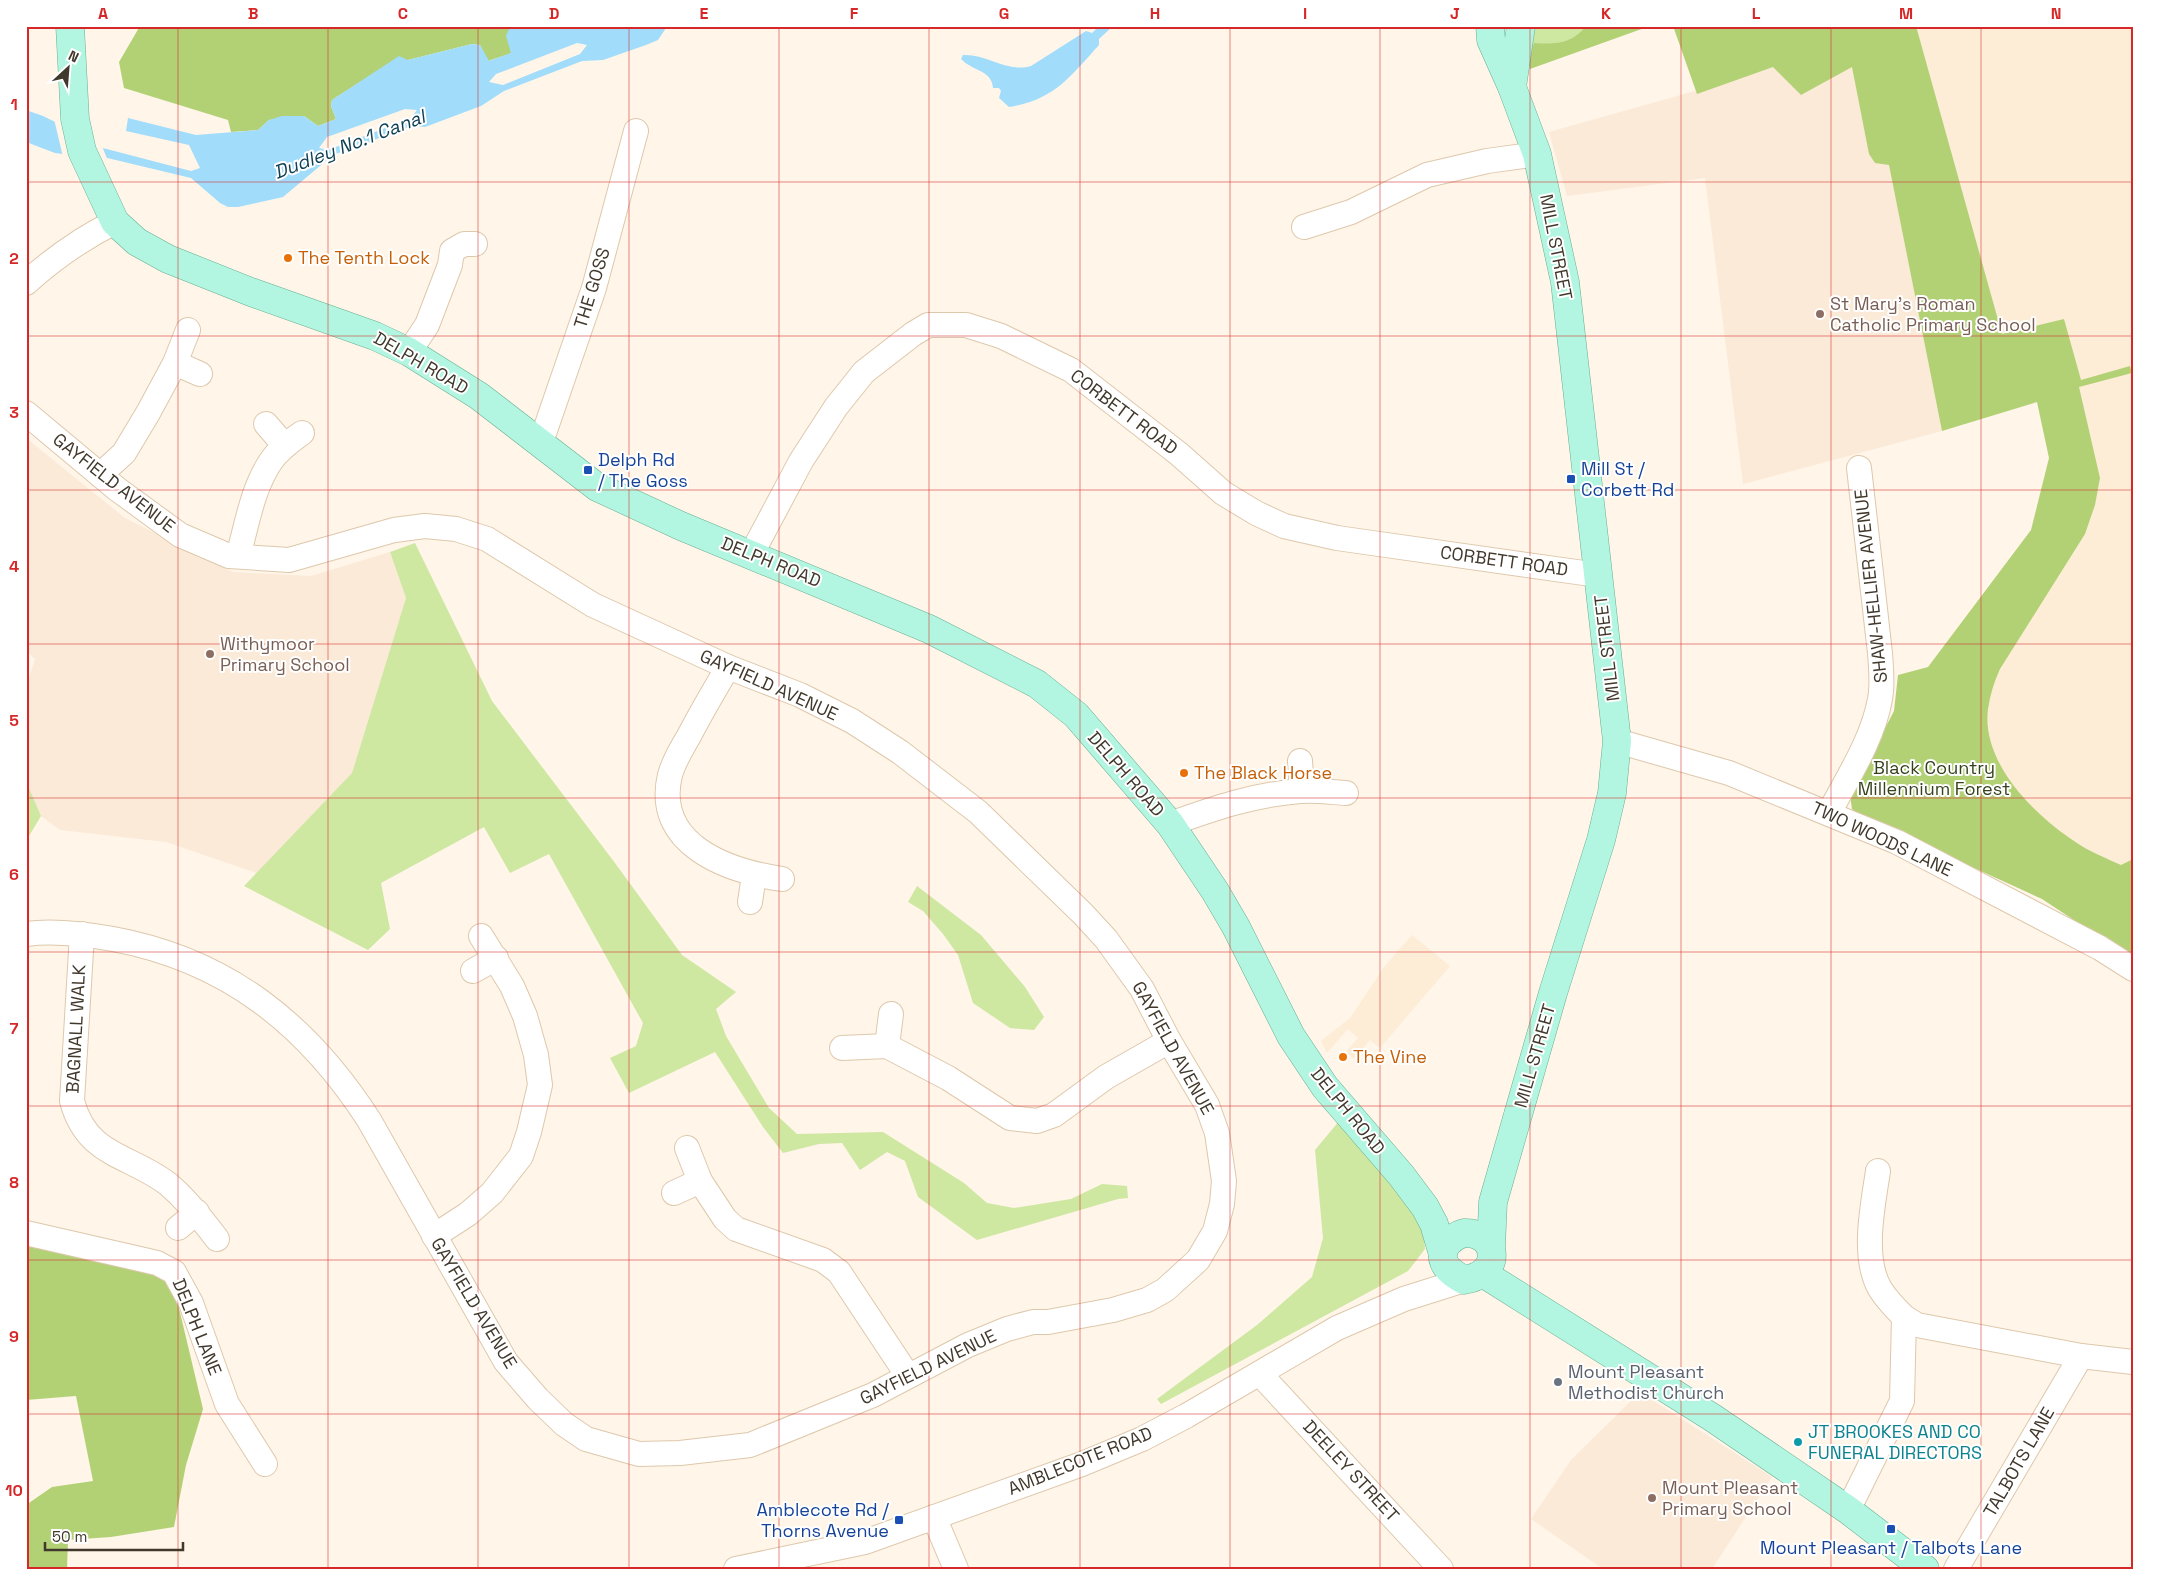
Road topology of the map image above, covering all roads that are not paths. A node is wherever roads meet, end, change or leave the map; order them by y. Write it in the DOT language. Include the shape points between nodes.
graph roads {
  1 [pos="70,26"];
  2 [pos="1490,26"];
  3 [pos="1521,26"];
  4 [pos="1512,87"];
  5 [pos="636,131"];
  6 [pos="1537,154"];
  7 [pos="115,222"];
  8 [pos="1304,227"];
  9 [pos="476,244"];
  10 [pos="26,283"];
  11 [pos="188,330"];
  12 [pos="409,352"];
  13 [pos="174,363"];
  14 [pos="200,374"];
  15 [pos="26,414"];
  16 [pos="266,424"];
  17 [pos="541,442"];
  18 [pos="1859,468"];
  19 [pos="100,475"];
  20 [pos="751,555"];
  21 [pos="238,556"];
  22 [pos="1598,575"];
  23 [pos="728,667"];
  24 [pos="1618,741"];
  25 [pos="1300,761"];
  26 [pos="1302,791"];
  27 [pos="1346,793"];
  28 [pos="1829,813"];
  29 [pos="1170,824"];
  30 [pos="754,875"];
  31 [pos="782,878"];
  32 [pos="750,902"];
  33 [pos="26,934"];
  34 [pos="82,934"];
  35 [pos="481,936"];
  36 [pos="496,958"];
  37 [pos="2133,969"];
  38 [pos="474,971"];
  39 [pos="890,1014"];
  40 [pos="1169,1041"];
  41 [pos="888,1046"];
  42 [pos="842,1048"];
  43 [pos="687,1148"];
  44 [pos="1878,1171"];
  45 [pos="700,1181"];
  46 [pos="674,1193"];
  47 [pos="1425,1207"];
  48 [pos="198,1212"];
  49 [pos="178,1228"];
  50 [pos="26,1233"];
  51 [pos="434,1236"];
  52 [pos="1475,1238"];
  53 [pos="217,1239"];
  54 [pos="1443,1258"];
  55 [pos="1474,1277"];
  56 [pos="1404,1299"];
  57 [pos="1904,1317"];
  58 [pos="2081,1356"];
  59 [pos="2133,1362"];
  60 [pos="1260,1374"];
  61 [pos="908,1376"];
  62 [pos="265,1464"];
  63 [pos="1848,1510"];
  64 [pos="934,1516"];
  65 [pos="736,1569"];
  66 [pos="956,1569"];
  67 [pos="1441,1569"];
  68 [pos="1925,1569"];
  69 [pos="1956,1569"];
  1 -- 7 [label="main road, DELPH ROAD" via="77,132"];
  2 -- 4 [label="main road, MILL STREET" via="1491,40"];
  3 -- 4 [label="main road, MILL STREET"];
  4 -- 6 [label="main road, MILL STREET"];
  5 -- 17 [label="street, THE GOSS" via="594,288"];
  6 -- 8 [label="street" via="1487,161 1427,175 1352,212"];
  6 -- 22 [label="main road, MILL STREET" via="1565,282"];
  7 -- 10 [label="street" via="48,263"];
  7 -- 12 [label="main road, DELPH ROAD" via="137,242 168,259 375,336"];
  9 -- 12 [label="street" via="464,244 452,251 450,265 427,325"];
  11 -- 13 [label="street"];
  12 -- 17 [label="main road, DELPH ROAD" via="479,396"];
  13 -- 14 [label="street"];
  13 -- 19 [label="street" via="124,453"];
  15 -- 19 [label="street, GAYFIELD AVENUE"];
  16 -- 21 [label="street" via="294,440 270,462 255,493"];
  17 -- 20 [label="main road, DELPH ROAD" via="597,487"];
  18 -- 28 [label="street, SHAW-HELLIER AVENUE" via="1882,678 1874,724"];
  19 -- 21 [label="street, GAYFIELD AVENUE" via="180,535 229,556"];
  20 -- 22 [label="street, CORBETT ROAD" via="801,461 836,407 864,372 928,325 966,325 1002,336 1071,370 1180,454 1223,493 1284,526 1337,538"];
  20 -- 29 [label="main road, DELPH ROAD" via="929,629 1037,684 1076,715"];
  21 -- 23 [label="street, GAYFIELD AVENUE" via="288,560 394,530 425,526 456,529 487,539 593,605"];
  22 -- 24 [label="main road, MILL STREET"];
  23 -- 30 [label="street" via="674,764 670,776 670,804 676,829 687,842 707,856"];
  23 -- 40 [label="street, GAYFIELD AVENUE" via="800,695 852,721 900,752 965,802 1106,939 1142,989"];
  24 -- 28 [label="street, TWO WOODS LANE" via="1729,773"];
  24 -- 52 [label="main road, MILL STREET" via="1612,793 1601,840 1494,1202"];
  25 -- 26 [label="street"];
  26 -- 27 [label="street"];
  26 -- 29 [label="street" via="1227,803"];
  28 -- 37 [label="street, TWO WOODS LANE" via="1897,842 2100,948"];
  29 -- 47 [label="main road, DELPH ROAD" via="1232,920 1291,1036 1320,1080"];
  30 -- 31 [label="street"];
  30 -- 32 [label="street"];
  33 -- 34 [label="street, GAYFIELD AVENUE"];
  34 -- 48 [label="street, BAGNALL WALK" via="72,1101 76,1119 89,1137 103,1148 167,1184"];
  34 -- 51 [label="street, GAYFIELD AVENUE" via="142,945 184,958 239,986 286,1021 351,1091"];
  35 -- 36 [label="street"];
  36 -- 38 [label="street"];
  36 -- 51 [label="street" via="525,1016 540,1085 521,1156 492,1193 468,1214"];
  39 -- 41 [label="street"];
  40 -- 41 [label="street" via="1106,1077 1054,1115 1037,1121 1010,1118 948,1078"];
  40 -- 61 [label="street, GAYFIELD AVENUE" via="1206,1105 1217,1133 1224,1181 1215,1231 1198,1260 1165,1290 1147,1300 1113,1310 1007,1329"];
  41 -- 42 [label="street"];
  43 -- 45 [label="street"];
  44 -- 57 [label="street" via="1871,1259 1879,1286"];
  45 -- 46 [label="street"];
  45 -- 61 [label="street" via="725,1219 736,1229 823,1260 839,1272"];
  47 -- 52 [label="main road, DELPH ROAD"];
  47 -- 54 [label="main road, DELPH ROAD" via="1434,1224"];
  48 -- 49 [label="street"];
  48 -- 53 [label="street, BAGNALL WALK"];
  50 -- 62 [label="street, DELPH LANE" via="157,1263 174,1272 190,1304 227,1404"];
  51 -- 61 [label="street, GAYFIELD AVENUE" via="506,1362 538,1399 564,1424 586,1439 639,1454 750,1445 873,1395"];
  52 -- 54 [label="main road" via="1454,1237 1448,1243"];
  52 -- 55 [label="main road" via="1492,1257 1489,1268"];
  54 -- 55 [label="main road" via="1452,1273"];
  54 -- 56 [label="street, AMBLECOTE ROAD"];
  55 -- 56 [label="street, AMBLECOTE ROAD"];
  55 -- 63 [label="main road" via="1713,1418"];
  56 -- 60 [label="street, AMBLECOTE ROAD" via="1337,1328"];
  57 -- 58 [label="street" via="1917,1325"];
  57 -- 63 [label="street" via="1902,1401"];
  58 -- 59 [label="street"];
  58 -- 69 [label="street, TALBOTS LANE"];
  60 -- 64 [label="street, AMBLECOTE ROAD" via="1142,1439 1082,1464"];
  60 -- 67 [label="street, DEELEY STREET"];
  63 -- 68 [label="main road"];
  64 -- 65 [label="street, AMBLECOTE ROAD" via="865,1542"];
  64 -- 66 [label="street"];
}
